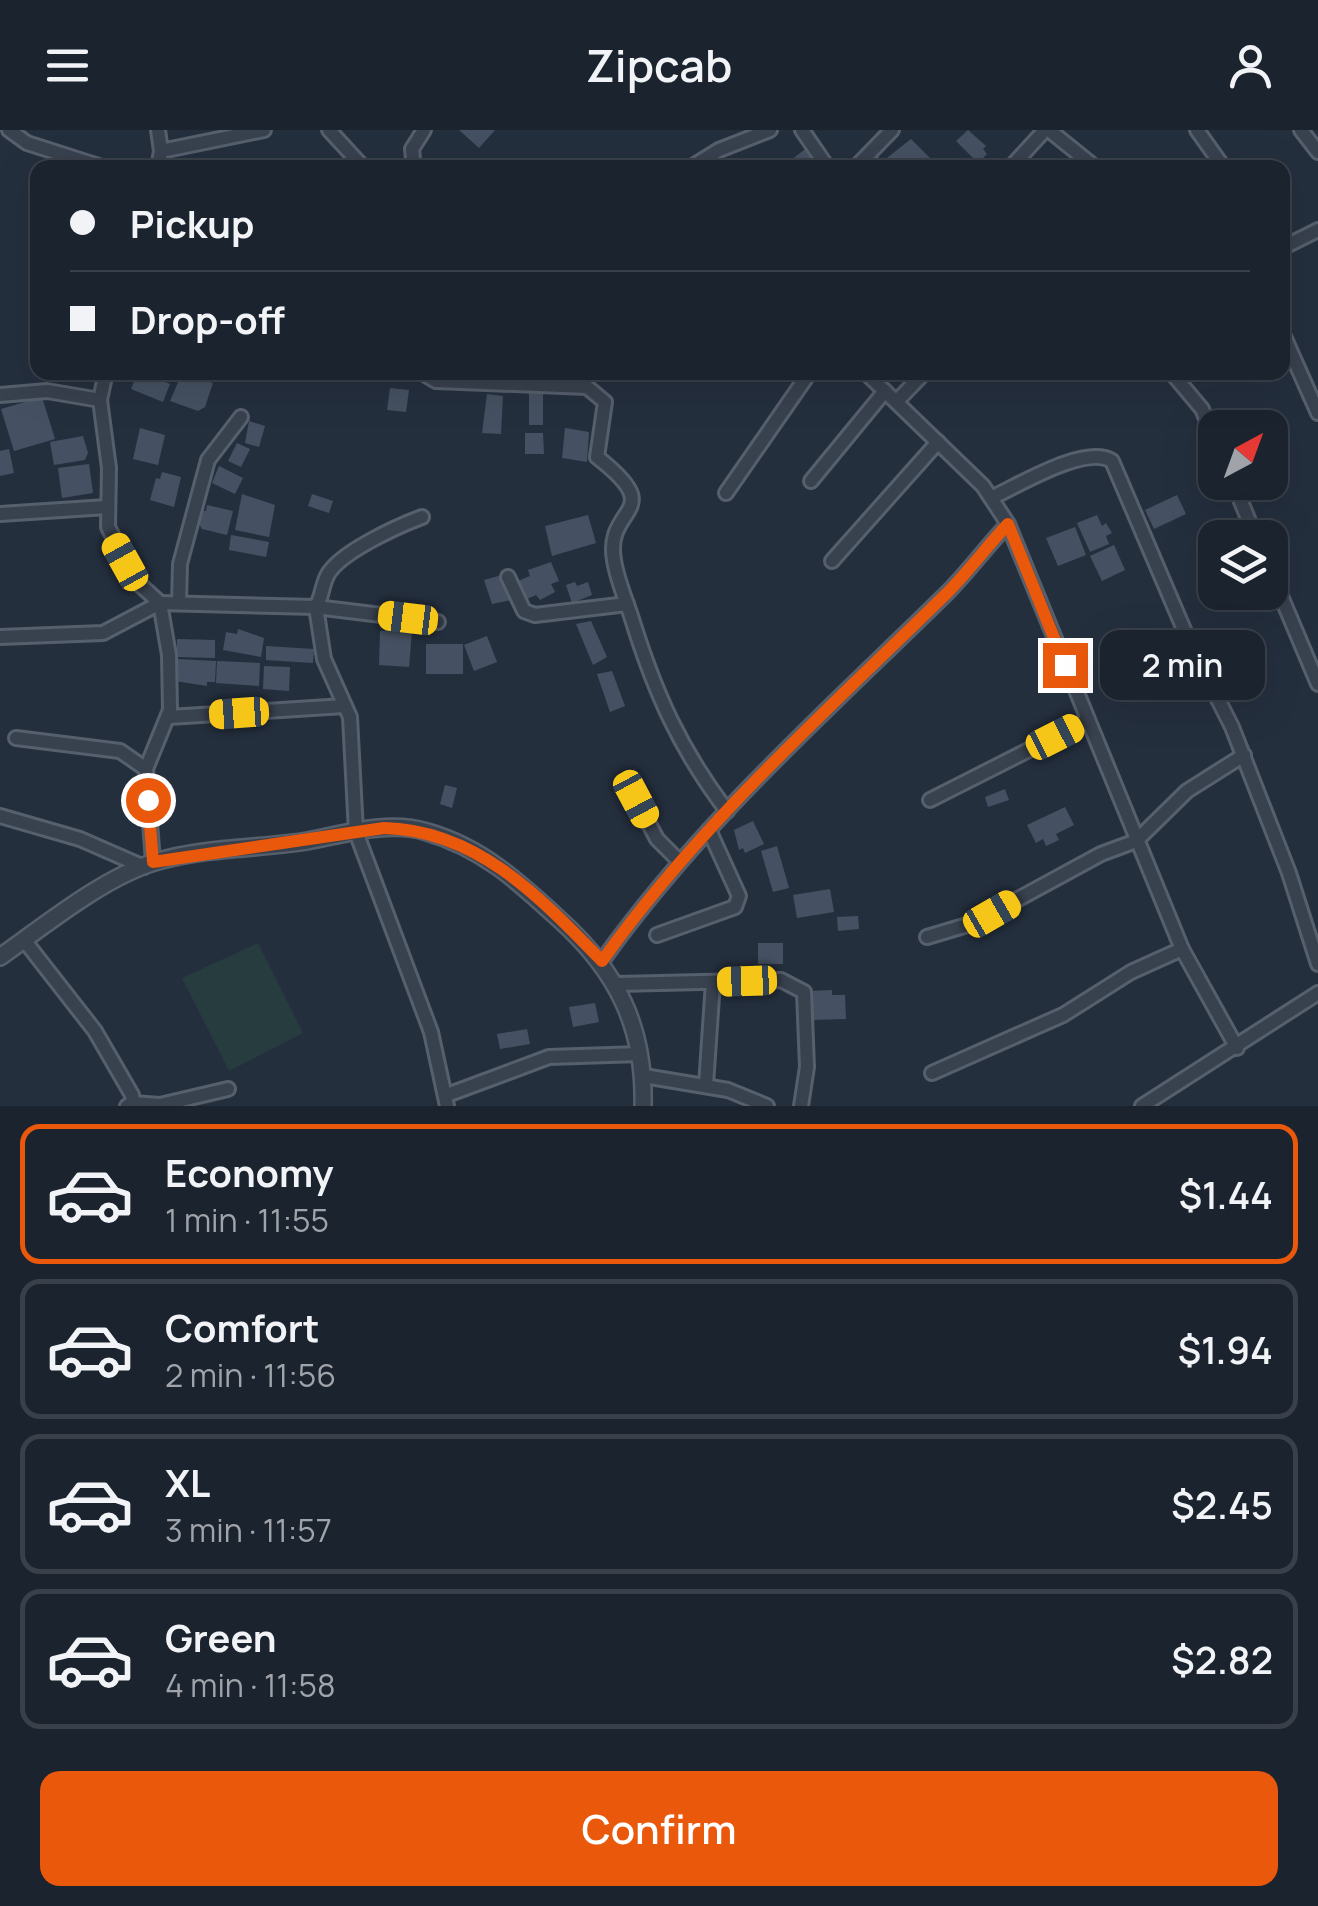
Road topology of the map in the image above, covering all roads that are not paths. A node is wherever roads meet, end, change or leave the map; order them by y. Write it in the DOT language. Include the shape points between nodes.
graph roads {
  1 [pos="9,130"];
  2 [pos="158,130"];
  3 [pos="264,130"];
  4 [pos="329,130"];
  5 [pos="424,130"];
  6 [pos="770,130"];
  7 [pos="802,130"];
  8 [pos="892,130"];
  9 [pos="1047,130"];
  10 [pos="1196,130"];
  11 [pos="1301,130"];
  12 [pos="162,151"];
  13 [pos="1318,152"];
  14 [pos="80,160"];
  15 [pos="160,160"];
  16 [pos="357,160"];
  17 [pos="413,160"];
  18 [pos="702,160"];
  19 [pos="823,160"];
  20 [pos="864,160"];
  21 [pos="1018,160"];
  22 [pos="1086,160"];
  23 [pos="1218,160"];
  24 [pos="1318,230"];
  25 [pos="1290,244"];
  26 [pos="1290,350"];
  27 [pos="104,380"];
  28 [pos="434,380"];
  29 [pos="804,380"];
  30 [pos="873,380"];
  31 [pos="917,380"];
  32 [pos="1178,380"];
  33 [pos="885,391"];
  34 [pos="0,395"];
  35 [pos="100,400"];
  36 [pos="897,401"];
  37 [pos="1202,410"];
  38 [pos="1318,413"];
  39 [pos="240,417"];
  40 [pos="938,442"];
  41 [pos="811,481"];
  42 [pos="726,493"];
  43 [pos="992,497"];
  44 [pos="107,507"];
  45 [pos="0,514"];
  46 [pos="422,517"];
  47 [pos="1008,524"];
  48 [pos="832,561"];
  49 [pos="508,576"];
  50 [pos="160,603"];
  51 [pos="178,603"];
  52 [pos="628,604"];
  53 [pos="316,607"];
  54 [pos="1287,610"];
  55 [pos="438,622"];
  56 [pos="0,637"];
  57 [pos="1318,684"];
  58 [pos="344,706"];
  59 [pos="169,718"];
  60 [pos="1086,721"];
  61 [pos="16,738"];
  62 [pos="1244,755"];
  63 [pos="146,770"];
  64 [pos="636,799"];
  65 [pos="930,800"];
  66 [pos="727,811"];
  67 [pos="0,816"];
  68 [pos="709,830"];
  69 [pos="356,832"];
  70 [pos="1136,841"];
  71 [pos="679,861"];
  72 [pos="148,865"];
  73 [pos="657,935"];
  74 [pos="927,938"];
  75 [pos="24,940"];
  76 [pos="1182,949"];
  77 [pos="0,957"];
  78 [pos="602,961"];
  79 [pos="1318,964"];
  80 [pos="713,982"];
  81 [pos="618,984"];
  82 [pos="1318,994"];
  83 [pos="1237,1048"];
  84 [pos="640,1054"];
  85 [pos="932,1073"];
  86 [pos="644,1076"];
  87 [pos="706,1085"];
  88 [pos="228,1090"];
  89 [pos="447,1101"];
  90 [pos="130,1105"];
  91 [pos="643,1106"];
  92 [pos="767,1106"];
  93 [pos="801,1106"];
  94 [pos="1142,1106"];
  1 -- 14 [label="street"];
  2 -- 12 [label="street"];
  3 -- 12 [label="street"];
  4 -- 16 [label="street"];
  5 -- 17 [label="street"];
  6 -- 18 [label="street"];
  7 -- 19 [label="street"];
  8 -- 20 [label="street"];
  9 -- 21 [label="street"];
  9 -- 22 [label="street"];
  10 -- 23 [label="street"];
  11 -- 13 [label="street"];
  12 -- 15 [label="street"];
  24 -- 25 [label="street"];
  26 -- 38 [label="street"];
  27 -- 35 [label="street"];
  28 -- 52 [label="street" via="587,386 605,402 598,457 628,481 632,494 613,546"];
  29 -- 42 [label="street"];
  30 -- 33 [label="street"];
  31 -- 36 [label="street"];
  32 -- 37 [label="street"];
  33 -- 36 [label="street"];
  33 -- 41 [label="street"];
  34 -- 35 [label="street" via="47,391"];
  35 -- 44 [label="street"];
  36 -- 40 [label="street"];
  39 -- 51 [label="street" via="208,460 180,564"];
  40 -- 43 [label="street"];
  40 -- 48 [label="street"];
  43 -- 47 [label="street"];
  43 -- 62 [label="street" via="1082,457 1112,461"];
  44 -- 45 [label="street"];
  44 -- 50 [label="street" via="115,544 136,581"];
  46 -- 53 [label="street" via="376,537 334,568"];
  47 -- 60 [label="street"];
  47 -- 66 [label="street"];
  49 -- 52 [label="street" via="524,611 536,616"];
  50 -- 51 [label="street"];
  50 -- 56 [label="street" via="102,633"];
  50 -- 59 [label="street"];
  51 -- 53 [label="street"];
  52 -- 66 [label="street" via="676,738"];
  53 -- 55 [label="street"];
  53 -- 58 [label="street" via="324,659"];
  54 -- 57 [label="street"];
  58 -- 59 [label="street"];
  58 -- 69 [label="street"];
  59 -- 63 [label="street"];
  60 -- 65 [label="street"];
  60 -- 70 [label="street"];
  61 -- 63 [label="street" via="120,751"];
  62 -- 70 [label="street" via="1186,792"];
  62 -- 79 [label="street"];
  63 -- 72 [label="street"];
  64 -- 71 [label="street" via="656,839"];
  66 -- 68 [label="street"];
  67 -- 72 [label="street"];
  68 -- 71 [label="street"];
  68 -- 73 [label="street" via="739,896 735,907"];
  69 -- 72 [label="street"];
  69 -- 78 [label="street" via="416,829 464,844 507,873"];
  69 -- 89 [label="street" via="431,1032"];
  70 -- 74 [label="street" via="974,923"];
  70 -- 76 [label="street"];
  71 -- 78 [label="street"];
  72 -- 75 [label="street" via="73,904"];
  75 -- 77 [label="street"];
  75 -- 90 [label="street" via="95,1032 132,1094"];
  76 -- 83 [label="street"];
  76 -- 85 [label="street" via="1063,1015"];
  78 -- 81 [label="street"];
  80 -- 81 [label="street"];
  80 -- 87 [label="street"];
  80 -- 93 [label="street" via="781,980 804,992"];
  81 -- 84 [label="street"];
  82 -- 83 [label="street"];
  83 -- 94 [label="street"];
  84 -- 86 [label="street"];
  84 -- 89 [label="street" via="550,1056"];
  86 -- 87 [label="street"];
  86 -- 91 [label="street"];
  87 -- 92 [label="street"];
  88 -- 90 [label="street"];
}
